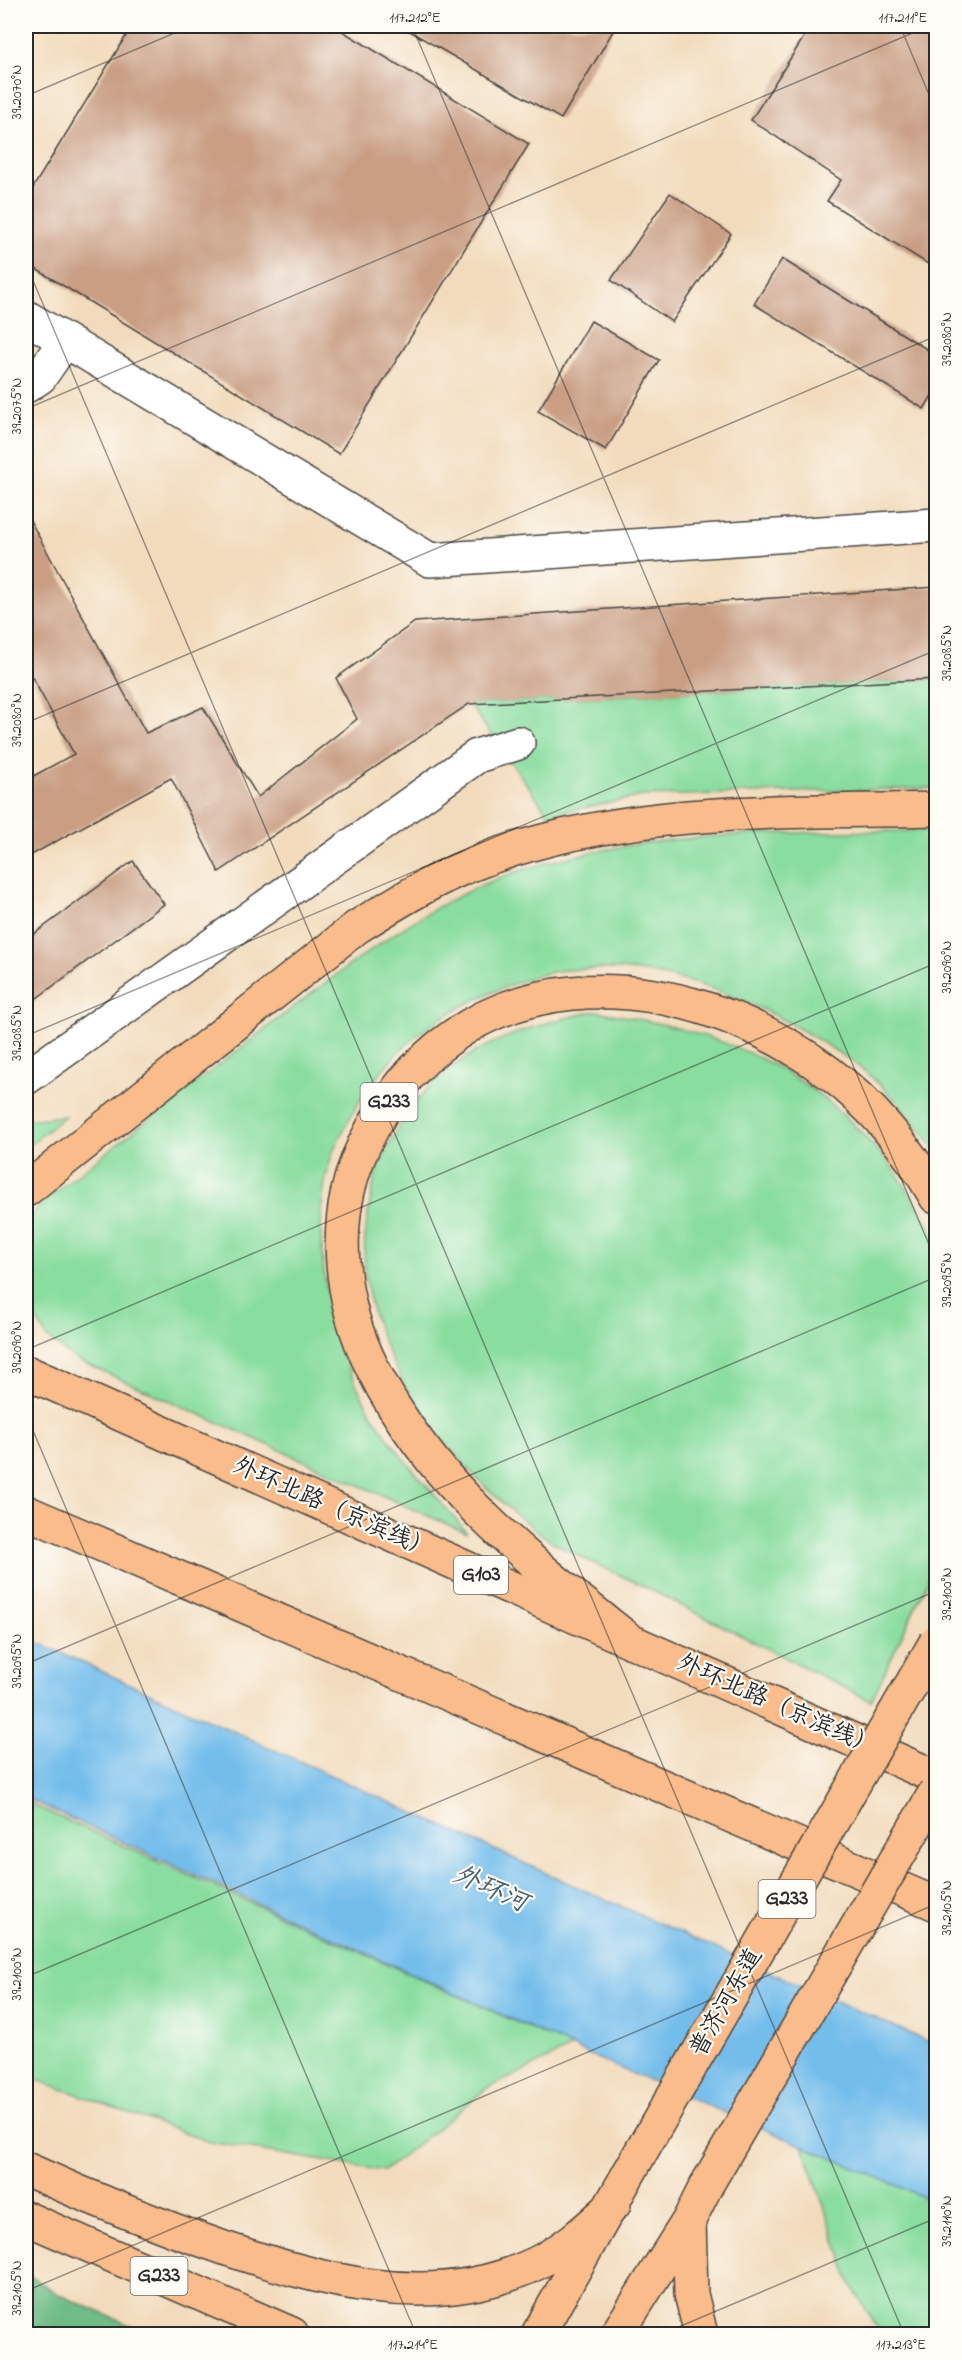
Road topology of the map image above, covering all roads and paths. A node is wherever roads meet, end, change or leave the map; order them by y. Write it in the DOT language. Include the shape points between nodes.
graph roads {
  1 [pos="26,317"];
  2 [pos="65,340"];
  3 [pos="26,386"];
  4 [pos="936,525"];
  5 [pos="518,743"];
  6 [pos="936,808"];
  7 [pos="26,1078"];
  8 [pos="26,1190"];
  9 [pos="936,1197"];
  10 [pos="26,1372"];
  11 [pos="26,1512"];
  12 [pos="632,1642"];
  13 [pos="936,1642"];
  14 [pos="936,1777"];
  15 [pos="936,1791"];
  16 [pos="936,1904"];
  17 [pos="26,2169"];
  18 [pos="614,2204"];
  19 [pos="26,2218"];
  20 [pos="689,2220"];
  21 [pos="292,2334"];
  22 [pos="538,2334"];
  23 [pos="617,2334"];
  24 [pos="701,2334"];
  1 -- 2 [label="street"];
  2 -- 3 [label="street" via="40,377"];
  2 -- 4 [label="street" via="430,560"];
  5 -- 7 [label="street" via="477,756"];
  6 -- 8 [label="highway" via="676,817 566,835 471,864 357,927"];
  9 -- 12 [label="highway, G233" via="901,1143 830,1073 759,1030 671,999 620,992 561,992 498,1010 448,1038 406,1076 374,1123 353,1168 342,1217 346,1293 360,1339 373,1370 410,1430 475,1510 547,1575"];
  10 -- 12 [label="highway, 外环北路（京滨线） / G103"];
  11 -- 16 [label="highway"];
  12 -- 14 [label="highway, 外环北路（京滨线） / G103"];
  13 -- 18 [label="highway, 普济河东道 / G233, bridge"];
  15 -- 20 [label="highway, bridge"];
  17 -- 18 [label="highway" via="262,2261 345,2283 389,2289 438,2289 526,2268 572,2242"];
  18 -- 22 [label="highway, 普济河东道 / G233"];
  19 -- 21 [label="highway, G233"];
  20 -- 23 [label="highway"];
  20 -- 24 [label="highway" via="691,2294"];
}
